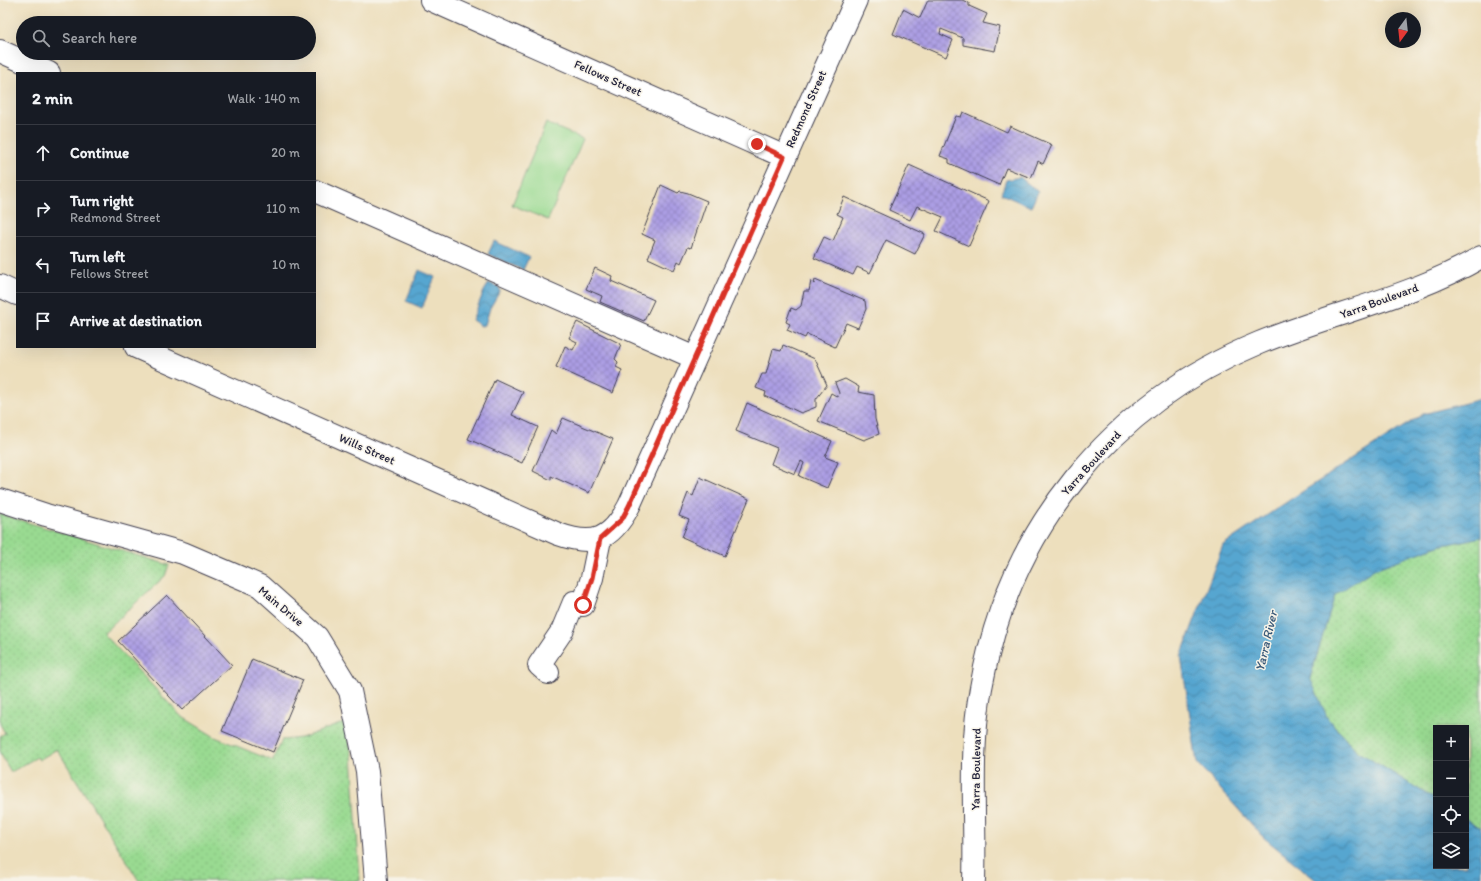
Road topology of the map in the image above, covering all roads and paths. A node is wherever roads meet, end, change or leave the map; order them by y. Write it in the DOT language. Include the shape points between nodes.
graph roads {
  1 [pos="431,0"];
  2 [pos="856,0"];
  3 [pos="0,52"];
  4 [pos="16,59"];
  5 [pos="19,60"];
  6 [pos="47,72"];
  7 [pos="784,157"];
  8 [pos="316,190"];
  9 [pos="1481,256"];
  10 [pos="0,286"];
  11 [pos="16,294"];
  12 [pos="138,348"];
  13 [pos="695,358"];
  14 [pos="0,500"];
  15 [pos="600,539"];
  16 [pos="548,673"];
  17 [pos="376,881"];
  18 [pos="974,881"];
  1 -- 7 [label="street, Fellows Street"];
  2 -- 7 [label="street, Redmond Street"];
  3 -- 4 [label="street"];
  5 -- 6 [label="street"];
  7 -- 13 [label="street, Redmond Street"];
  8 -- 13 [label="street"];
  9 -- 18 [label="street, Yarra Boulevard" via="1450,274 1260,343 1210,366 1147,408 1110,439 1082,470 1034,538 1000,612 989,647 976,725"];
  10 -- 11 [label="street"];
  12 -- 15 [label="street, Wills Street" via="558,534 584,541"];
  13 -- 15 [label="street, Redmond Street" via="626,512"];
  14 -- 17 [label="street, Main Drive" via="183,553 260,586 317,637 350,691 367,771"];
  15 -- 16 [label="street" via="583,605 574,602 562,631 539,665"];
}
